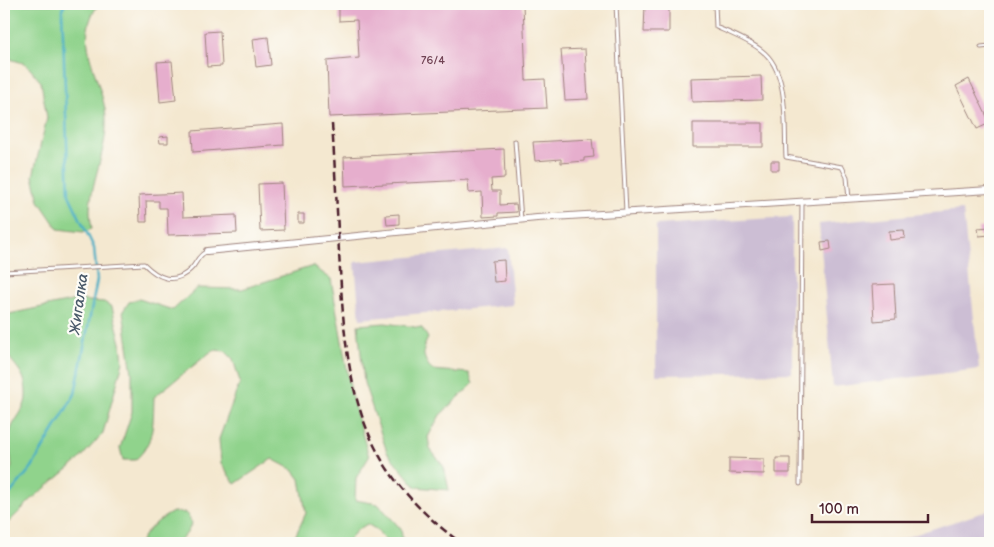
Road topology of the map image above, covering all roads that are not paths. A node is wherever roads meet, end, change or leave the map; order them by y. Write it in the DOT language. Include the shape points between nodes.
graph roads {
  1 [pos="616,4"];
  2 [pos="715,4"];
  3 [pos="990,46"];
  4 [pos="981,47"];
  5 [pos="515,140"];
  6 [pos="990,190"];
  7 [pos="849,199"];
  8 [pos="802,202"];
  9 [pos="626,212"];
  10 [pos="521,220"];
  11 [pos="207,251"];
  12 [pos="4,272"];
  13 [pos="800,484"];
  1 -- 9 [label="lane"];
  2 -- 7 [label="lane" via="716,27 762,51 776,67 781,80 786,157 842,167 847,177"];
  3 -- 4 [label="lane"];
  5 -- 10 [label="lane"];
  6 -- 7 [label="street"];
  7 -- 8 [label="street"];
  8 -- 9 [label="street"];
  8 -- 13 [label="lane"];
  9 -- 10 [label="street"];
  10 -- 11 [label="street"];
  11 -- 12 [label="lane" via="201,253 191,269 166,280 144,264"];
}
